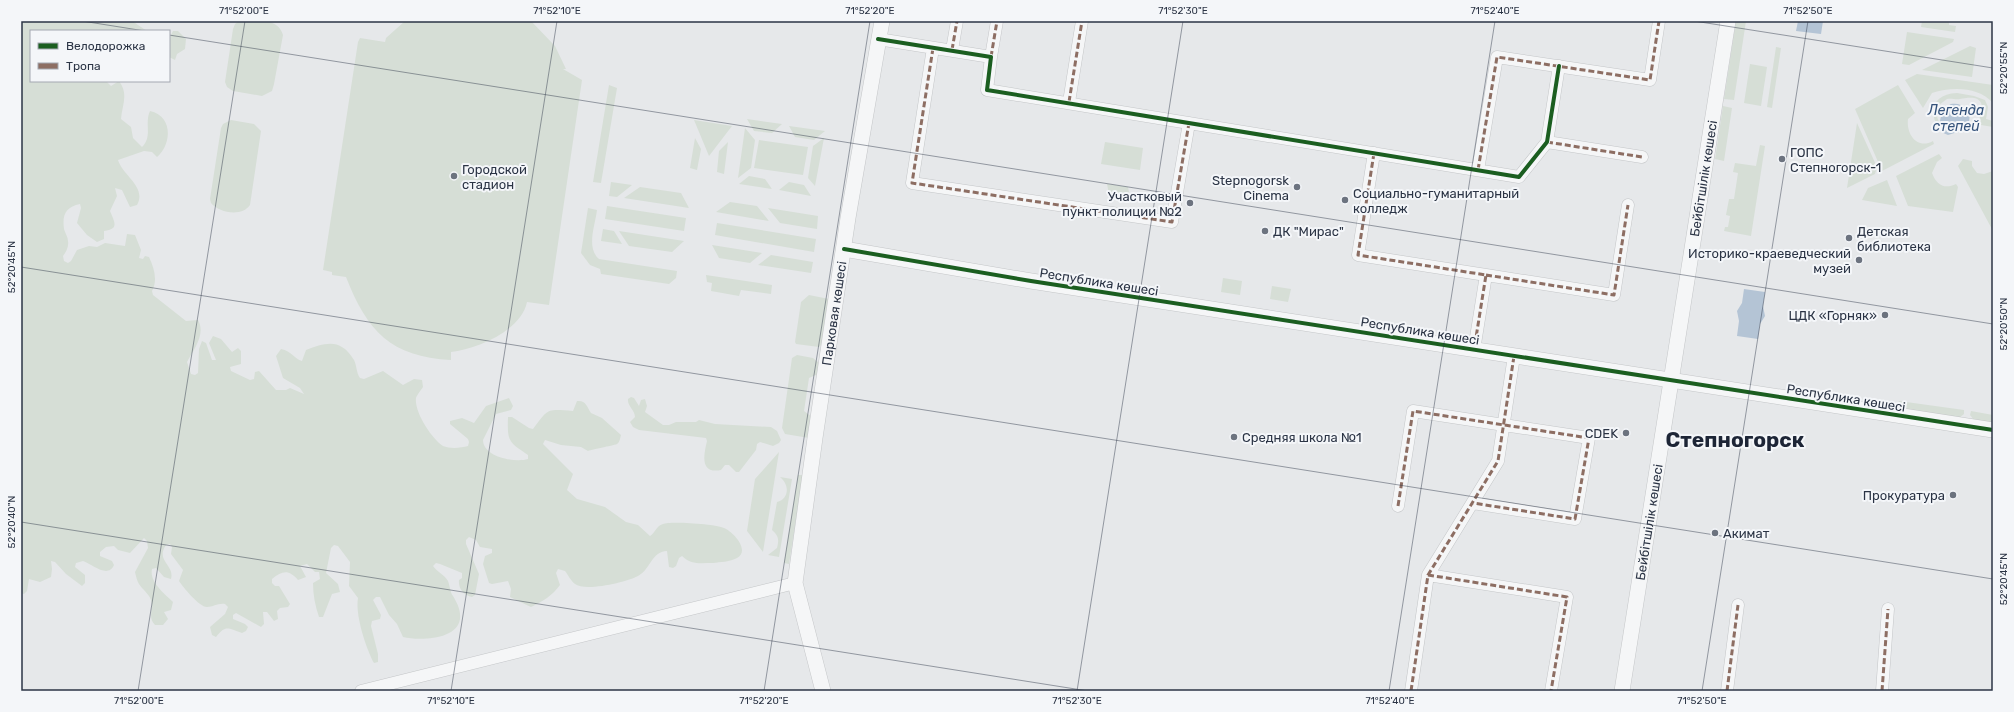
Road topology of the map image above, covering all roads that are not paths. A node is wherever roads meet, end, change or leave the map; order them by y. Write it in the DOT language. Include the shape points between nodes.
graph roads {
  1 [pos="882,21"];
  2 [pos="957,21"];
  3 [pos="997,21"];
  4 [pos="1082,21"];
  5 [pos="1659,21"];
  6 [pos="1728,21"];
  7 [pos="878,39"];
  8 [pos="933,48"];
  9 [pos="952,50"];
  10 [pos="991,57"];
  11 [pos="1559,66"];
  12 [pos="1069,102"];
  13 [pos="1189,123"];
  14 [pos="1547,142"];
  15 [pos="1374,153"];
  16 [pos="1642,157"];
  17 [pos="1478,170"];
  18 [pos="1628,205"];
  19 [pos="844,249"];
  20 [pos="1486,275"];
  21 [pos="1474,350"];
  22 [pos="1514,356"];
  23 [pos="1671,382"];
  24 [pos="1503,424"];
  25 [pos="1993,430"];
  26 [pos="1473,503"];
  27 [pos="1398,506"];
  28 [pos="1428,575"];
  29 [pos="795,583"];
  30 [pos="1738,605"];
  31 [pos="1888,609"];
  32 [pos="361,691"];
  33 [pos="822,691"];
  34 [pos="1411,691"];
  35 [pos="1551,691"];
  36 [pos="1622,691"];
  37 [pos="1727,691"];
  38 [pos="1882,691"];
  1 -- 7 [label="street, Парковая көшесі"];
  2 -- 9 [label="street"];
  3 -- 10 [label="street"];
  4 -- 12 [label="street"];
  5 -- 11 [label="street" via="1650,80"];
  6 -- 23 [label="street, Бейбітшілік көшесі"];
  7 -- 8 [label="street"];
  7 -- 19 [label="street, Парковая көшесі"];
  8 -- 9 [label="street"];
  8 -- 13 [label="street" via="912,183 1172,222"];
  9 -- 10 [label="street"];
  10 -- 12 [label="street" via="987,90"];
  11 -- 14 [label="street"];
  11 -- 17 [label="street" via="1497,57"];
  12 -- 13 [label="street"];
  13 -- 15 [label="street"];
  14 -- 16 [label="street"];
  14 -- 17 [label="street" via="1519,177"];
  15 -- 17 [label="street"];
  15 -- 20 [label="street" via="1358,255"];
  18 -- 20 [label="street" via="1614,295"];
  19 -- 21 [label="street, Республика көшесі"];
  19 -- 29 [label="street, Парковая көшесі"];
  20 -- 21 [label="street"];
  21 -- 22 [label="street, Республика көшесі"];
  22 -- 23 [label="street, Республика көшесі"];
  22 -- 24 [label="street"];
  23 -- 25 [label="street, Республика көшесі"];
  23 -- 36 [label="street, Бейбітшілік көшесі"];
  24 -- 26 [label="street" via="1498,461"];
  24 -- 26 [label="street" via="1589,438 1575,519"];
  24 -- 27 [label="street" via="1413,410"];
  26 -- 28 [label="street"];
  28 -- 34 [label="street"];
  28 -- 35 [label="street" via="1567,597"];
  29 -- 32 [label="street"];
  29 -- 33 [label="street"];
  30 -- 37 [label="street"];
  31 -- 38 [label="street"];
}
